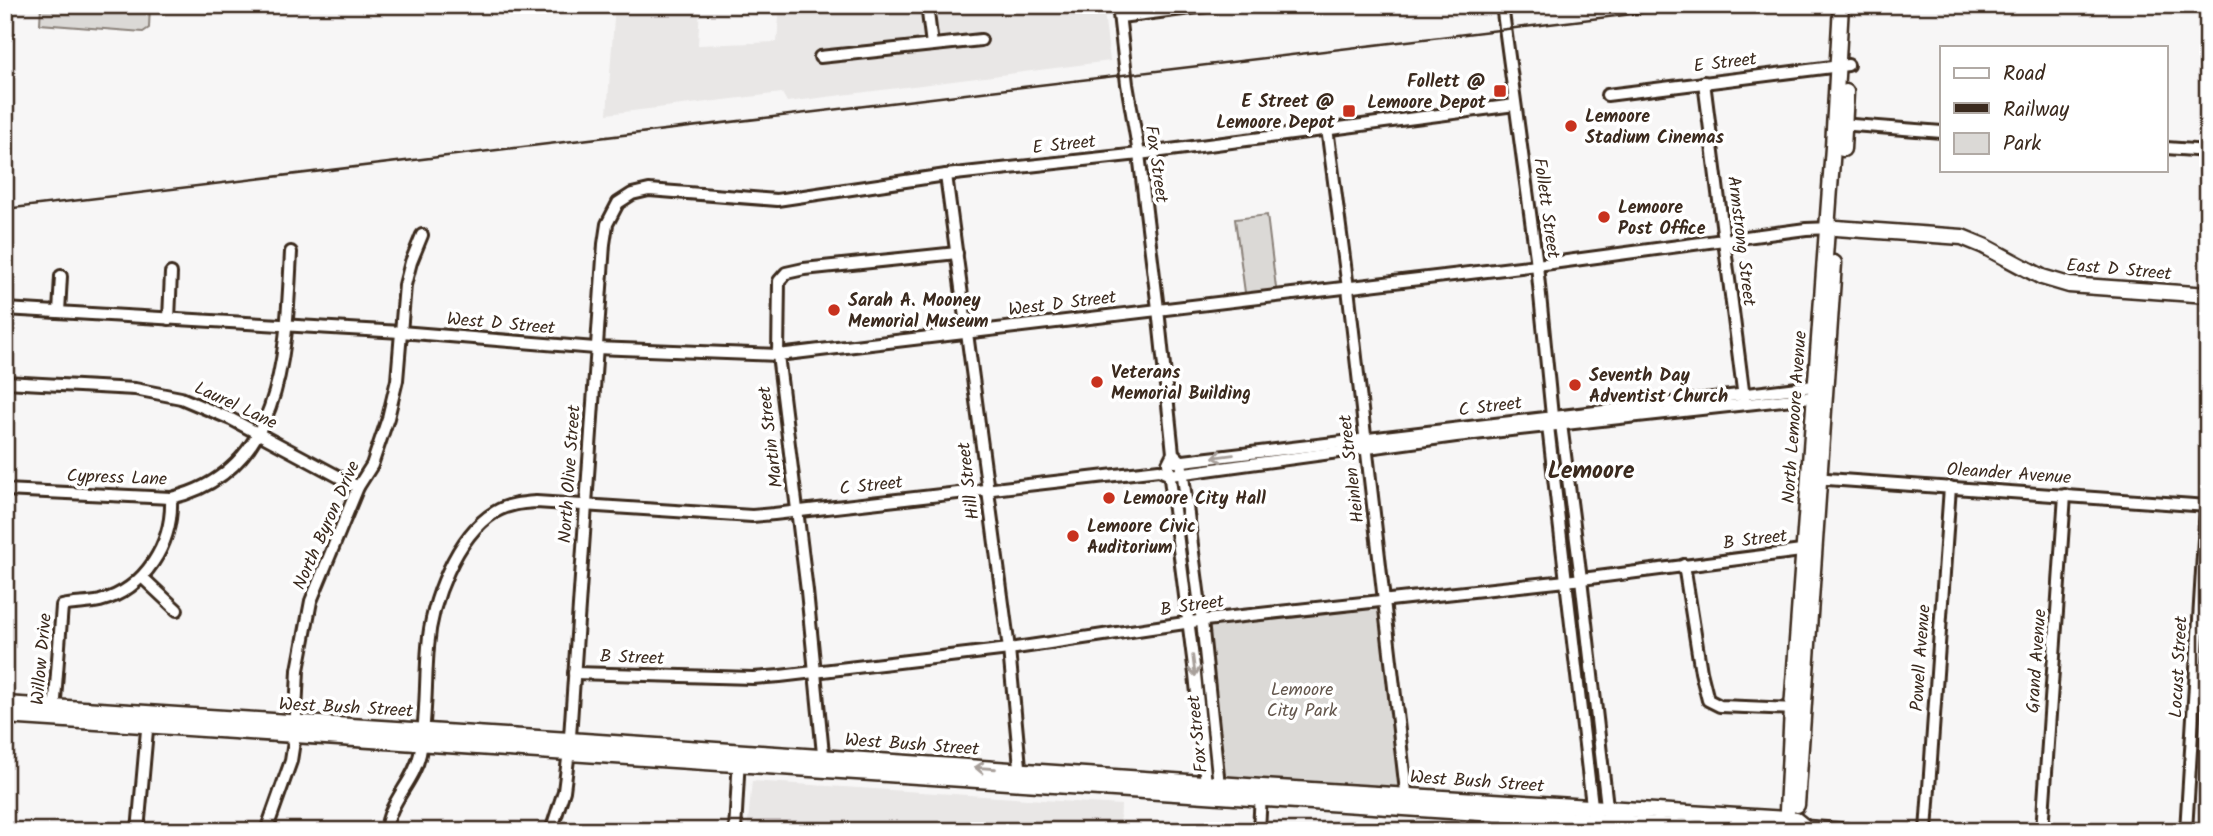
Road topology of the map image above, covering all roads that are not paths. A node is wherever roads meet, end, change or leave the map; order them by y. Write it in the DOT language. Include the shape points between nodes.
graph roads {
  1 [pos="927,5"];
  2 [pos="1118,5"];
  3 [pos="1215,5"];
  4 [pos="1502,5"];
  5 [pos="1841,5"];
  6 [pos="1850,5"];
  7 [pos="1120,18"];
  8 [pos="981,40"];
  9 [pos="932,45"];
  10 [pos="820,57"];
  11 [pos="1843,65"];
  12 [pos="1704,82"];
  13 [pos="1607,95"];
  14 [pos="1515,105"];
  15 [pos="1840,124"];
  16 [pos="1327,128"];
  17 [pos="1940,132"];
  18 [pos="2168,148"];
  19 [pos="2208,151"];
  20 [pos="1139,153"];
  21 [pos="946,175"];
  22 [pos="618,203"];
  23 [pos="1831,228"];
  24 [pos="422,235"];
  25 [pos="1724,240"];
  26 [pos="291,252"];
  27 [pos="957,253"];
  28 [pos="1537,265"];
  29 [pos="171,273"];
  30 [pos="61,276"];
  31 [pos="1348,288"];
  32 [pos="2208,295"];
  33 [pos="5,309"];
  34 [pos="1158,310"];
  35 [pos="59,312"];
  36 [pos="169,319"];
  37 [pos="287,325"];
  38 [pos="401,332"];
  39 [pos="966,332"];
  40 [pos="595,348"];
  41 [pos="778,355"];
  42 [pos="5,382"];
  43 [pos="1820,390"];
  44 [pos="1744,399"];
  45 [pos="1554,422"];
  46 [pos="257,433"];
  47 [pos="1366,443"];
  48 [pos="1171,464"];
  49 [pos="1183,473"];
  50 [pos="1814,478"];
  51 [pos="358,487"];
  52 [pos="1950,487"];
  53 [pos="5,490"];
  54 [pos="986,490"];
  55 [pos="2066,495"];
  56 [pos="171,498"];
  57 [pos="585,505"];
  58 [pos="2207,506"];
  59 [pos="796,511"];
  60 [pos="1809,550"];
  61 [pos="1684,565"];
  62 [pos="142,577"];
  63 [pos="1581,579"];
  64 [pos="1566,581"];
  65 [pos="1383,600"];
  66 [pos="177,610"];
  67 [pos="1202,621"];
  68 [pos="1188,622"];
  69 [pos="1009,649"];
  70 [pos="2202,651"];
  71 [pos="814,671"];
  72 [pos="574,673"];
  73 [pos="5,704"];
  74 [pos="1798,709"];
  75 [pos="54,713"];
  76 [pos="5,716"];
  77 [pos="148,720"];
  78 [pos="295,729"];
  79 [pos="422,736"];
  80 [pos="569,745"];
  81 [pos="739,758"];
  82 [pos="824,764"];
  83 [pos="1021,777"];
  84 [pos="1213,788"];
  85 [pos="1261,793"];
  86 [pos="1407,801"];
  87 [pos="1601,815"];
  88 [pos="1533,817"];
  89 [pos="1795,827"];
  90 [pos="138,831"];
  91 [pos="266,831"];
  92 [pos="386,831"];
  93 [pos="551,831"];
  94 [pos="735,831"];
  95 [pos="1259,831"];
  96 [pos="1753,831"];
  97 [pos="1847,831"];
  98 [pos="1926,831"];
  99 [pos="2042,831"];
  100 [pos="2186,831"];
  1 -- 9 [label="street"];
  2 -- 7 [label="street, Fox Street"];
  3 -- 7 [label="street"];
  4 -- 14 [label="street, Follett Street"];
  5 -- 11 [label="main road, North Lemoore Avenue"];
  6 -- 11 [label="main road, North Lemoore Avenue"];
  7 -- 20 [label="street, Fox Street"];
  8 -- 9 [label="street"];
  9 -- 10 [label="street"];
  11 -- 12 [label="street, E Street"];
  11 -- 15 [label="main road, North Lemoore Avenue"];
  12 -- 13 [label="street, E Street"];
  12 -- 25 [label="street, Armstrong Street"];
  14 -- 16 [label="street, E Street"];
  14 -- 28 [label="street, Follett Street"];
  15 -- 17 [label="street"];
  15 -- 23 [label="main road, North Lemoore Avenue"];
  16 -- 20 [label="street, E Street"];
  16 -- 31 [label="street, Heinlen Street"];
  18 -- 19 [label="street"];
  20 -- 21 [label="street, E Street"];
  20 -- 34 [label="street, Fox Street"];
  21 -- 22 [label="street, E Street" via="777,200 656,190 632,194"];
  21 -- 27 [label="street, Hill Street"];
  22 -- 40 [label="street, North Olive Street" via="607,224"];
  23 -- 25 [label="street, West D Street"];
  23 -- 32 [label="main road, East D Street" via="1962,237 2042,277 2069,285"];
  23 -- 43 [label="main road, North Lemoore Avenue"];
  24 -- 38 [label="street, North Byron Drive" via="405,285"];
  25 -- 28 [label="street, West D Street"];
  25 -- 44 [label="street, Armstrong Street"];
  26 -- 37 [label="street, Cypress Lane"];
  27 -- 39 [label="street, Hill Street"];
  27 -- 41 [label="street, Martin Street" via="786,273 778,290"];
  28 -- 31 [label="street, West D Street"];
  28 -- 45 [label="street, Follett Street"];
  29 -- 36 [label="street"];
  30 -- 35 [label="street"];
  31 -- 34 [label="street, West D Street"];
  31 -- 47 [label="street, Heinlen Street"];
  33 -- 35 [label="street, West D Street"];
  34 -- 39 [label="street, West D Street"];
  34 -- 48 [label="street, Fox Street"];
  35 -- 36 [label="street, West D Street"];
  36 -- 37 [label="street, West D Street"];
  37 -- 38 [label="street, West D Street"];
  37 -- 46 [label="street, Cypress Lane" via="279,380"];
  38 -- 40 [label="street, West D Street"];
  38 -- 51 [label="street, North Byron Drive" via="388,418 372,465"];
  39 -- 41 [label="street, West D Street"];
  39 -- 54 [label="street, Hill Street"];
  40 -- 41 [label="street, West D Street"];
  40 -- 57 [label="street, North Olive Street"];
  41 -- 59 [label="street, Martin Street"];
  42 -- 46 [label="street, Laurel Lane" via="160,394 203,405"];
  43 -- 44 [label="street, C Street"];
  43 -- 50 [label="main road, North Lemoore Avenue"];
  44 -- 45 [label="street, C Street"];
  45 -- 47 [label="street, C Street"];
  45 -- 63 [label="street, Follett Street"];
  45 -- 64 [label="street, Follett Street"];
  46 -- 51 [label="street, Laurel Lane"];
  46 -- 56 [label="street, Cypress Lane" via="225,475 192,493"];
  47 -- 48 [label="street, C Street, one-way"];
  47 -- 49 [label="street, C Street"];
  47 -- 65 [label="street, Heinlen Street"];
  48 -- 49 [label="street, Fox Street"];
  48 -- 54 [label="street, C Street"];
  48 -- 68 [label="street, Fox Street"];
  49 -- 67 [label="street, Fox Street"];
  50 -- 52 [label="street, Oleander Avenue"];
  50 -- 60 [label="main road, North Lemoore Avenue"];
  51 -- 78 [label="street, North Byron Drive" via="311,601 298,670"];
  52 -- 55 [label="street, Oleander Avenue"];
  52 -- 98 [label="street, Powell Avenue"];
  53 -- 56 [label="street, Cypress Lane"];
  54 -- 59 [label="street, C Street"];
  54 -- 69 [label="street, Hill Street"];
  55 -- 58 [label="street, Oleander Avenue"];
  55 -- 99 [label="street, Grand Avenue"];
  56 -- 62 [label="street, Willow Drive" via="164,542"];
  57 -- 59 [label="street, C Street" via="752,516"];
  57 -- 72 [label="street, North Olive Street"];
  57 -- 79 [label="street, C Street" via="513,504 488,517 468,537 440,590 432,618"];
  58 -- 70 [label="street, Locust Street"];
  59 -- 71 [label="street, Martin Street"];
  60 -- 61 [label="street, B Street"];
  60 -- 74 [label="main road, North Lemoore Avenue"];
  61 -- 63 [label="street, B Street"];
  61 -- 74 [label="street" via="1708,700 1720,706"];
  62 -- 66 [label="street"];
  62 -- 75 [label="street, Willow Drive" via="109,598 62,606"];
  63 -- 64 [label="street, B Street"];
  63 -- 87 [label="street, Follett Street"];
  64 -- 65 [label="street, B Street"];
  64 -- 87 [label="street, Follett Street"];
  65 -- 67 [label="street, B Street"];
  65 -- 86 [label="street, Heinlen Street"];
  67 -- 68 [label="street, B Street"];
  67 -- 84 [label="street, Fox Street"];
  68 -- 69 [label="street, B Street"];
  68 -- 84 [label="street, Fox Street, one-way"];
  69 -- 71 [label="street, B Street"];
  69 -- 83 [label="street, Hill Street"];
  70 -- 100 [label="street, Locust Street"];
  71 -- 72 [label="street, B Street" via="753,678"];
  71 -- 82 [label="street, Martin Street"];
  72 -- 80 [label="street, North Olive Street"];
  73 -- 75 [label="main road, West Bush Street"];
  74 -- 89 [label="main road, North Lemoore Avenue"];
  75 -- 76 [label="main road, West Bush Street"];
  75 -- 77 [label="main road, West Bush Street"];
  77 -- 78 [label="main road, West Bush Street"];
  77 -- 90 [label="street"];
  78 -- 79 [label="main road, West Bush Street"];
  78 -- 91 [label="street, North Byron Drive" via="288,774"];
  79 -- 80 [label="main road, West Bush Street"];
  79 -- 92 [label="street, C Street" via="417,766 394,804"];
  80 -- 81 [label="main road, West Bush Street"];
  80 -- 93 [label="street, North Olive Street" via="564,791"];
  81 -- 82 [label="main road, West Bush Street"];
  81 -- 94 [label="street"];
  82 -- 83 [label="main road, West Bush Street"];
  83 -- 84 [label="main road, West Bush Street"];
  84 -- 85 [label="main road, West Bush Street"];
  85 -- 86 [label="main road, West Bush Street"];
  85 -- 95 [label="street"];
  86 -- 88 [label="main road, West Bush Street"];
  87 -- 88 [label="main road, West Bush Street"];
  87 -- 89 [label="main road, West Bush Street"];
  87 -- 96 [label="main road, West Bush Street"];
  89 -- 97 [label="main road, West Bush Street"];
}
